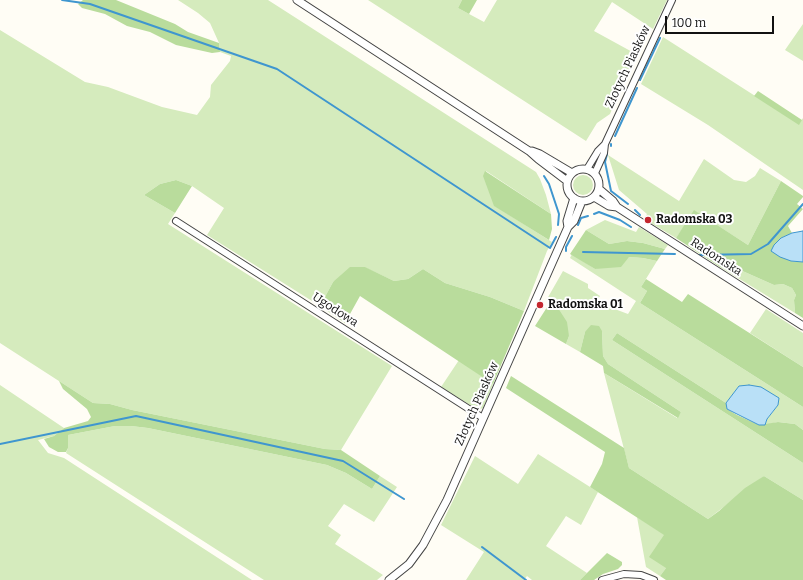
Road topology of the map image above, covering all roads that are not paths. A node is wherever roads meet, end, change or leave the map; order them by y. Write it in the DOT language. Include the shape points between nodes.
graph roads {
  1 [pos="297,0"];
  2 [pos="672,0"];
  3 [pos="605,144"];
  4 [pos="529,151"];
  5 [pos="587,168"];
  6 [pos="572,173"];
  7 [pos="595,173"];
  8 [pos="567,181"];
  9 [pos="599,189"];
  10 [pos="594,197"];
  11 [pos="574,198"];
  12 [pos="582,201"];
  13 [pos="617,207"];
  14 [pos="176,221"];
  15 [pos="568,227"];
  16 [pos="803,326"];
  17 [pos="483,418"];
  18 [pos="389,580"];
  19 [pos="602,580"];
  20 [pos="654,580"];
  1 -- 4 [label="street"];
  2 -- 3 [label="street, Złotych Piasków"];
  3 -- 5 [label="street, Złotych Piasków"];
  3 -- 7 [label="street, Złotych Piasków"];
  4 -- 6 [label="street" via="540,154"];
  4 -- 8 [label="street"];
  5 -- 6 [label="street" via="579,168"];
  5 -- 7 [label="street"];
  6 -- 8 [label="street"];
  7 -- 9 [label="street" via="599,180"];
  8 -- 11 [label="street" via="568,192"];
  9 -- 10 [label="street"];
  9 -- 13 [label="street, Radomska"];
  10 -- 12 [label="street"];
  10 -- 13 [label="street, Radomska" via="609,206"];
  11 -- 12 [label="street"];
  11 -- 15 [label="street, Złotych Piasków" via="567,221"];
  12 -- 15 [label="street, Złotych Piasków" via="574,221"];
  13 -- 16 [label="street, Radomska"];
  14 -- 17 [label="street, Ugodowa"];
  15 -- 17 [label="street, Złotych Piasków"];
  17 -- 18 [label="street, Złotych Piasków" via="447,500 423,544 409,564"];
  19 -- 20 [label="street" via="624,574 641,575"];
}
